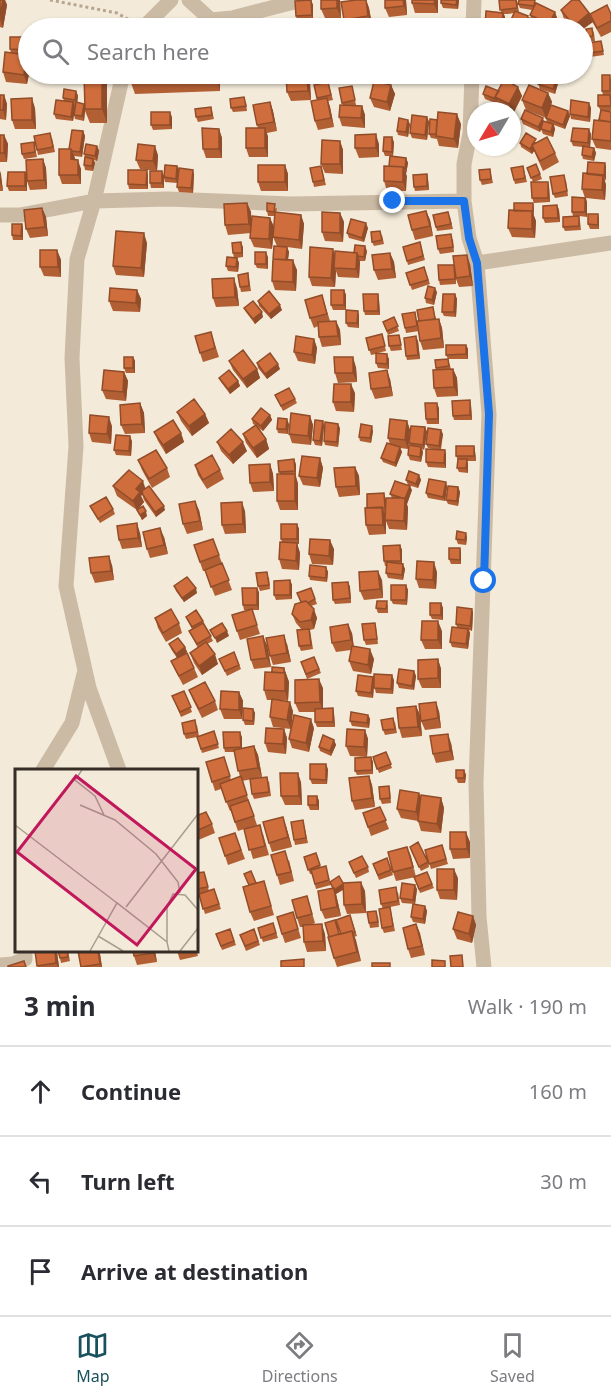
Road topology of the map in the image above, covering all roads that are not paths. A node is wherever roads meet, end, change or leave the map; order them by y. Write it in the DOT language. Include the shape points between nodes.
graph roads {
  1 [pos="171,0"];
  2 [pos="189,0"];
  3 [pos="302,0"];
  4 [pos="474,0"];
  5 [pos="149,18"];
  6 [pos="209,18"];
  7 [pos="223,18"];
  8 [pos="473,18"];
  9 [pos="121,84"];
  10 [pos="471,84"];
  11 [pos="94,201"];
  12 [pos="464,201"];
  13 [pos="0,215"];
  14 [pos="611,243"];
  15 [pos="477,263"];
  16 [pos="85,671"];
  17 [pos="44,769"];
  18 [pos="118,769"];
  19 [pos="25,952"];
  20 [pos="0,965"];
  21 [pos="484,967"];
  1 -- 5 [label="street"];
  2 -- 6 [label="street"];
  3 -- 7 [label="street"];
  4 -- 8 [label="street"];
  9 -- 11 [label="street"];
  10 -- 12 [label="street"];
  11 -- 12 [label="street"];
  11 -- 13 [label="street"];
  11 -- 16 [label="street" via="77,259 72,358 76,446 66,586"];
  12 -- 15 [label="street"];
  14 -- 15 [label="street"];
  15 -- 21 [label="street" via="489,414 476,783"];
  16 -- 17 [label="street" via="72,723"];
  16 -- 18 [label="street"];
  19 -- 20 [label="street" via="25,959"];
}
